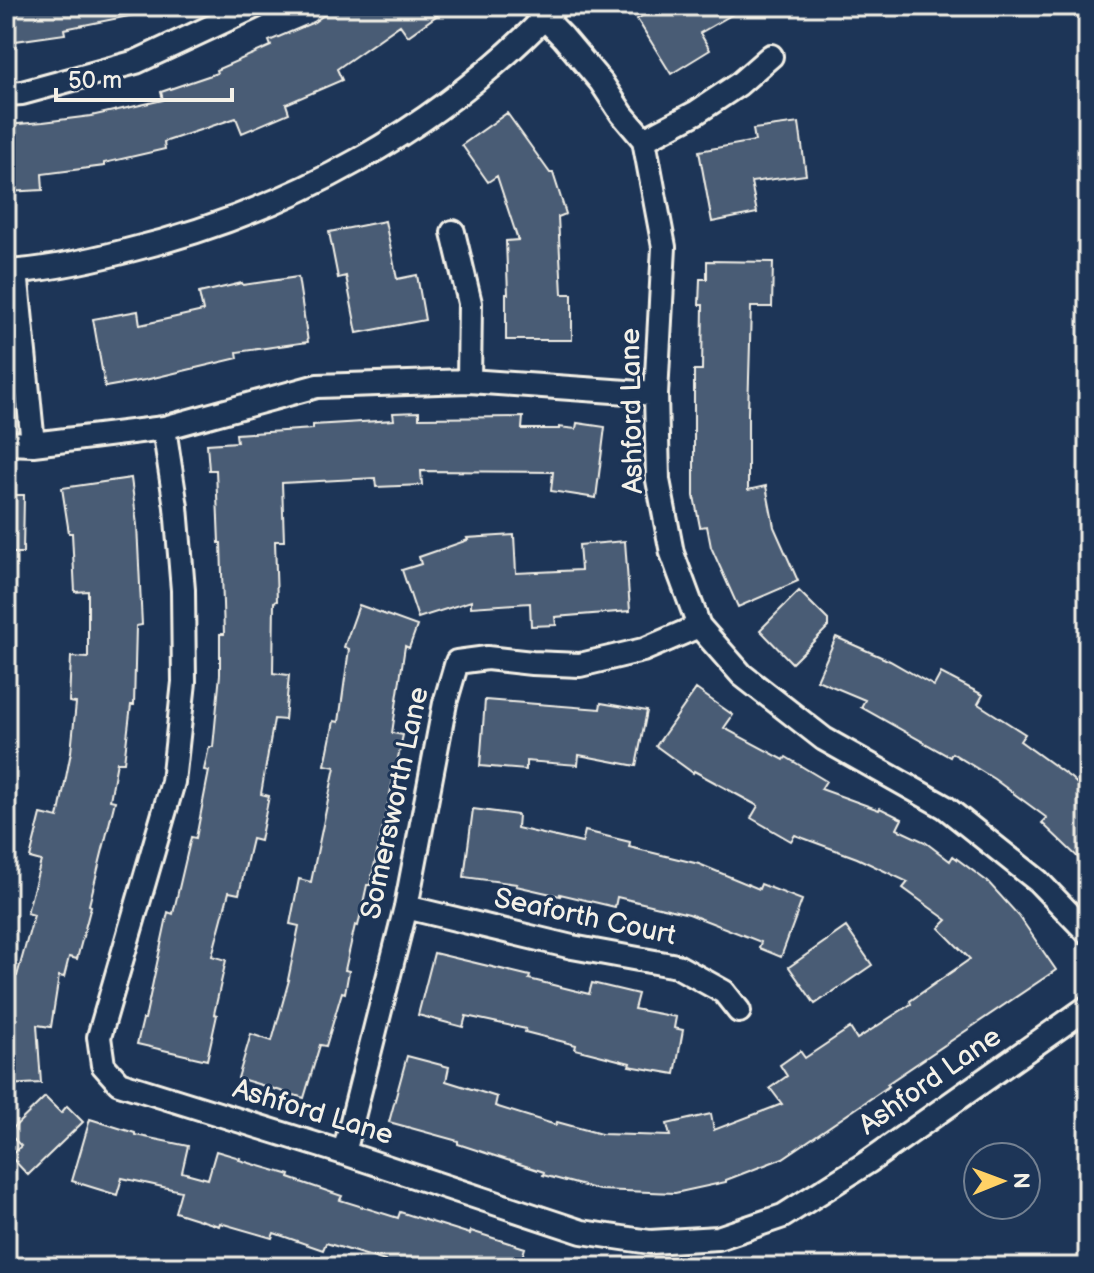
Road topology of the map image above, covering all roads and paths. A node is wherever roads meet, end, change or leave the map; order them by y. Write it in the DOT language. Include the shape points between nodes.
graph roads {
  1 [pos="256,6"];
  2 [pos="545,10"];
  3 [pos="771,56"];
  4 [pos="6,94"];
  5 [pos="644,140"];
  6 [pos="453,232"];
  7 [pos="11,271"];
  8 [pos="469,381"];
  9 [pos="656,394"];
  10 [pos="164,428"];
  11 [pos="6,443"];
  12 [pos="33,444"];
  13 [pos="699,626"];
  14 [pos="406,907"];
  15 [pos="1088,933"];
  16 [pos="1088,1007"];
  17 [pos="739,1011"];
  18 [pos="344,1153"];
  1 -- 4 [label="street" via="136,62"];
  2 -- 5 [label="street, Ashford Lane"];
  2 -- 7 [label="street" via="504,56 435,112 329,177 161,243 89,261"];
  3 -- 5 [label="street" via="697,112"];
  5 -- 9 [label="street, Ashford Lane" via="664,247"];
  6 -- 8 [label="street" via="470,303"];
  7 -- 12 [label="street"];
  8 -- 9 [label="street"];
  8 -- 10 [label="street" via="317,386"];
  9 -- 13 [label="street, Ashford Lane" via="658,480 672,553"];
  10 -- 12 [label="street"];
  10 -- 18 [label="street, Ashford Lane" via="179,534 184,682 173,782 99,1037 103,1065 119,1083"];
  11 -- 12 [label="street"];
  13 -- 14 [label="street, Somersworth Lane" via="643,650 580,665 487,658 457,662"];
  13 -- 15 [label="street, Ashford Lane" via="742,675 824,739 945,807 1038,881"];
  14 -- 17 [label="street, Seaforth Court" via="677,966 724,992"];
  14 -- 18 [label="street, Somersworth Lane"];
  16 -- 18 [label="street, Ashford Lane" via="783,1216 718,1238 650,1242 582,1232"];
}
